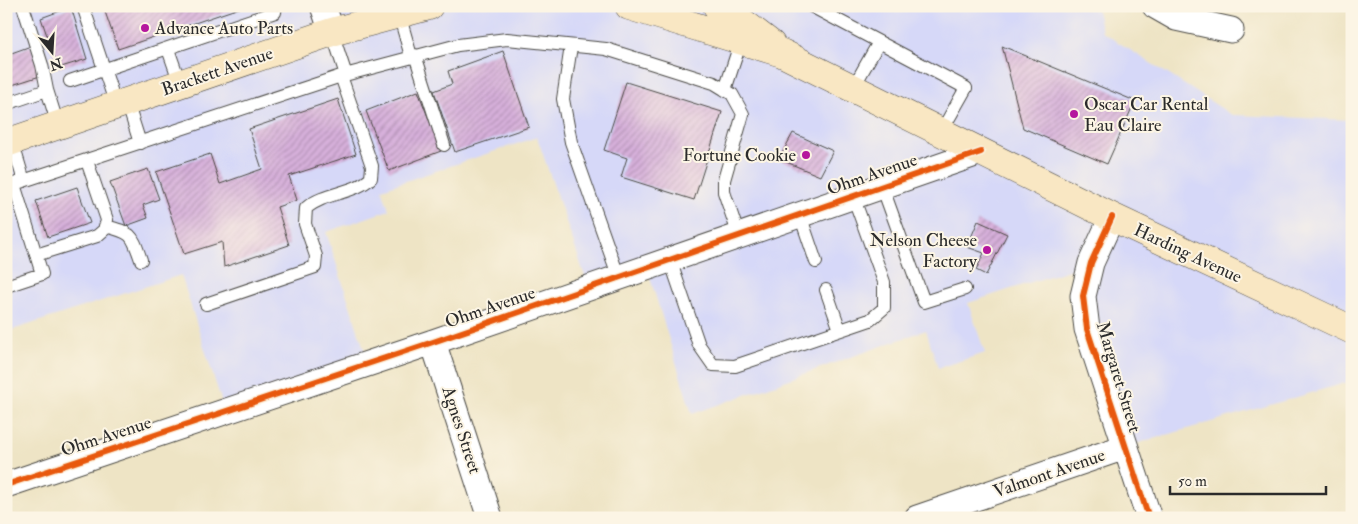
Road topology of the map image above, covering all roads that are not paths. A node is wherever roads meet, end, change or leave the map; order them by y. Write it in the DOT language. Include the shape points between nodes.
graph roads {
  1 [pos="23,6"];
  2 [pos="83,6"];
  3 [pos="276,6"];
  4 [pos="323,6"];
  5 [pos="429,6"];
  6 [pos="629,6"];
  7 [pos="716,6"];
  8 [pos="811,6"];
  9 [pos="1155,6"];
  10 [pos="399,14"];
  11 [pos="1231,30"];
  12 [pos="332,32"];
  13 [pos="741,41"];
  14 [pos="879,42"];
  15 [pos="571,46"];
  16 [pos="168,49"];
  17 [pos="782,53"];
  18 [pos="413,55"];
  19 [pos="104,70"];
  20 [pos="344,75"];
  21 [pos="70,81"];
  22 [pos="180,84"];
  23 [pos="853,88"];
  24 [pos="47,90"];
  25 [pos="725,90"];
  26 [pos="6,104"];
  27 [pos="121,104"];
  28 [pos="58,125"];
  29 [pos="941,132"];
  30 [pos="9,142"];
  31 [pos="140,143"];
  32 [pos="444,145"];
  33 [pos="981,152"];
  34 [pos="87,160"];
  35 [pos="24,181"];
  36 [pos="882,186"];
  37 [pos="854,196"];
  38 [pos="800,215"];
  39 [pos="1112,217"];
  40 [pos="105,226"];
  41 [pos="739,236"];
  42 [pos="36,255"];
  43 [pos="141,260"];
  44 [pos="670,260"];
  45 [pos="816,262"];
  46 [pos="619,278"];
  47 [pos="6,286"];
  48 [pos="965,289"];
  49 [pos="826,290"];
  50 [pos="206,304"];
  51 [pos="840,330"];
  52 [pos="1352,330"];
  53 [pos="433,342"];
  54 [pos="1125,447"];
  55 [pos="6,485"];
  56 [pos="490,518"];
  57 [pos="917,518"];
  58 [pos="1149,518"];
  1 -- 24 [label="lane"];
  2 -- 19 [label="lane"];
  3 -- 16 [label="lane" via="275,12"];
  4 -- 12 [label="street"];
  5 -- 10 [label="main road, Brackett Avenue"];
  6 -- 13 [label="main road, Harding Avenue"];
  7 -- 17 [label="main road, Harding Avenue"];
  8 -- 14 [label="lane"];
  9 -- 11 [label="street" via="1176,18"];
  10 -- 12 [label="main road, Brackett Avenue"];
  10 -- 18 [label="lane"];
  12 -- 20 [label="lane"];
  12 -- 22 [label="main road, Brackett Avenue"];
  13 -- 17 [label="main road, Harding Avenue"];
  13 -- 25 [label="lane"];
  14 -- 23 [label="lane"];
  14 -- 29 [label="lane" via="966,88"];
  15 -- 18 [label="lane" via="507,39"];
  15 -- 25 [label="lane" via="606,49 714,83"];
  15 -- 46 [label="lane" via="563,99 566,123"];
  16 -- 19 [label="lane"];
  16 -- 22 [label="lane"];
  17 -- 23 [label="main road, Harding Avenue"];
  18 -- 20 [label="lane"];
  18 -- 32 [label="lane"];
  19 -- 21 [label="lane"];
  19 -- 27 [label="lane"];
  20 -- 31 [label="lane"];
  20 -- 50 [label="lane" via="372,166 372,178 364,185 316,200 306,208 305,224 316,256 315,267"];
  22 -- 27 [label="main road, Brackett Avenue"];
  23 -- 29 [label="main road, Harding Avenue"];
  24 -- 26 [label="lane"];
  24 -- 28 [label="lane"];
  25 -- 41 [label="lane" via="732,94 743,114 724,180 724,192"];
  27 -- 28 [label="main road, Brackett Avenue"];
  27 -- 31 [label="lane"];
  28 -- 30 [label="main road, Brackett Avenue"];
  29 -- 33 [label="main road, Harding Avenue"];
  30 -- 35 [label="lane"];
  31 -- 34 [label="lane"];
  33 -- 36 [label="street, Ohm Avenue"];
  33 -- 39 [label="main road, Harding Avenue"];
  34 -- 35 [label="lane"];
  34 -- 40 [label="lane" via="107,220"];
  35 -- 42 [label="lane" via="14,184"];
  36 -- 37 [label="street, Ohm Avenue"];
  36 -- 48 [label="lane" via="924,302"];
  37 -- 38 [label="street, Ohm Avenue"];
  37 -- 51 [label="lane" via="884,282 884,308 870,320"];
  38 -- 41 [label="street, Ohm Avenue"];
  38 -- 45 [label="lane"];
  39 -- 52 [label="main road, Harding Avenue"];
  39 -- 54 [label="street, Margaret Street" via="1090,263 1084,296 1087,329"];
  40 -- 42 [label="lane" via="97,236"];
  40 -- 43 [label="lane" via="133,237"];
  41 -- 44 [label="street, Ohm Avenue"];
  42 -- 47 [label="lane" via="42,274"];
  44 -- 46 [label="street, Ohm Avenue"];
  44 -- 51 [label="lane" via="699,345 713,365 735,366"];
  46 -- 53 [label="street, Ohm Avenue"];
  49 -- 51 [label="lane"];
  53 -- 55 [label="street, Ohm Avenue"];
  53 -- 56 [label="street, Agnes Street"];
  54 -- 57 [label="street, Valmont Avenue"];
  54 -- 58 [label="street, Margaret Street"];
}
